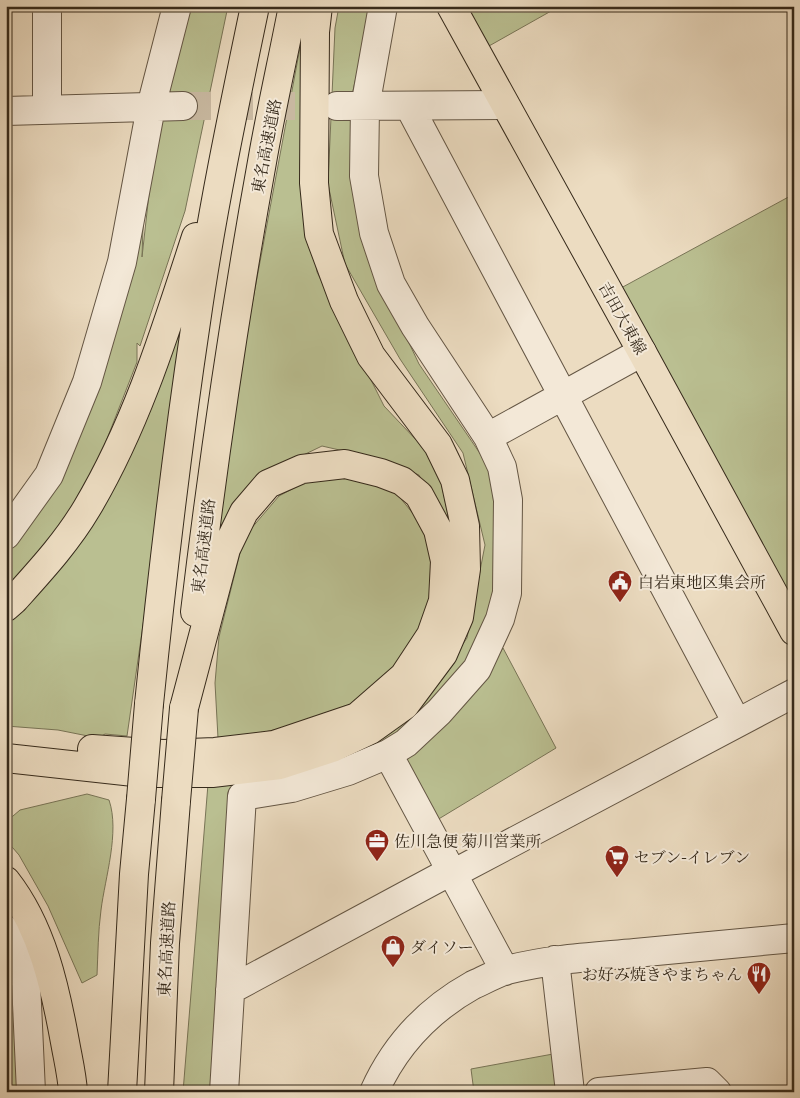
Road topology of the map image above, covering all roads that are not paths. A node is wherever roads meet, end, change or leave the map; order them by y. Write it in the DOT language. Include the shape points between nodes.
graph roads {
  1 [pos="47,6"];
  2 [pos="177,6"];
  3 [pos="255,6"];
  4 [pos="294,6"];
  5 [pos="318,6"];
  6 [pos="383,6"];
  7 [pos="451,6"];
  8 [pos="506,105"];
  9 [pos="183,106"];
  10 [pos="337,106"];
  11 [pos="365,106"];
  12 [pos="410,106"];
  13 [pos="152,107"];
  14 [pos="6,110"];
  15 [pos="47,110"];
  16 [pos="226,147"];
  17 [pos="642,352"];
  18 [pos="564,396"];
  19 [pos="488,436"];
  20 [pos="6,535"];
  21 [pos="6,607"];
  22 [pos="794,631"];
  23 [pos="794,694"];
  24 [pos="184,708"];
  25 [pos="737,723"];
  26 [pos="6,739"];
  27 [pos="388,754"];
  28 [pos="6,758"];
  29 [pos="451,871"];
  30 [pos="6,881"];
  31 [pos="6,930"];
  32 [pos="794,938"];
  33 [pos="555,960"];
  34 [pos="505,971"];
  35 [pos="230,990"];
  36 [pos="31,1092"];
  37 [pos="73,1092"];
  38 [pos="122,1092"];
  39 [pos="159,1092"];
  40 [pos="224,1092"];
  41 [pos="374,1092"];
  42 [pos="570,1092"];
  43 [pos="599,1092"];
  44 [pos="717,1092"];
  1 -- 15 [label="street"];
  2 -- 13 [label="street"];
  3 -- 16 [label="main road"];
  4 -- 24 [label="main road, 東名高速道路" via="262,162 228,368"];
  5 -- 28 [label="main road" via="314,32 314,194 318,234 344,301 371,356 438,445 455,480 465,526 466,570 459,617 443,654 405,705 370,730 332,748 280,765 212,772 143,773"];
  6 -- 11 [label="street"];
  7 -- 8 [label="main road, 吉田大東線"];
  8 -- 12 [label="street"];
  8 -- 17 [label="main road, 吉田大東線"];
  9 -- 13 [label="street"];
  10 -- 11 [label="street"];
  11 -- 12 [label="street"];
  11 -- 19 [label="street" via="364,176 374,233 391,284"];
  12 -- 18 [label="street"];
  13 -- 15 [label="street"];
  13 -- 20 [label="street" via="122,262 86,382 49,475"];
  14 -- 15 [label="street"];
  16 -- 21 [label="main road" via="149,379 114,460 54,555"];
  16 -- 38 [label="main road, bridge" via="196,320 161,589 134,874"];
  17 -- 18 [label="street"];
  17 -- 22 [label="main road, 吉田大東線"];
  18 -- 19 [label="street"];
  18 -- 25 [label="street"];
  19 -- 27 [label="street" via="502,467 508,500 507,593 500,619 477,669 439,712 406,743"];
  23 -- 25 [label="street"];
  24 -- 26 [label="main road" via="226,549 244,512 268,484 302,469 345,464 402,481 419,495 438,530 445,561 443,601 431,634 404,676 357,717 274,745 215,752 120,752"];
  24 -- 39 [label="main road, 東名高速道路, bridge" via="165,943"];
  25 -- 29 [label="street" via="462,869"];
  27 -- 29 [label="street"];
  27 -- 35 [label="street" via="348,771 292,788 242,796"];
  29 -- 34 [label="street"];
  29 -- 35 [label="street"];
  30 -- 37 [label="main road" via="42,946 57,1000"];
  31 -- 36 [label="street" via="26,982"];
  32 -- 33 [label="street"];
  33 -- 34 [label="street"];
  33 -- 42 [label="street"];
  34 -- 41 [label="street" via="452,998 417,1026 397,1051"];
  35 -- 40 [label="street"];
  43 -- 44 [label="street" via="707,1082"];
}
